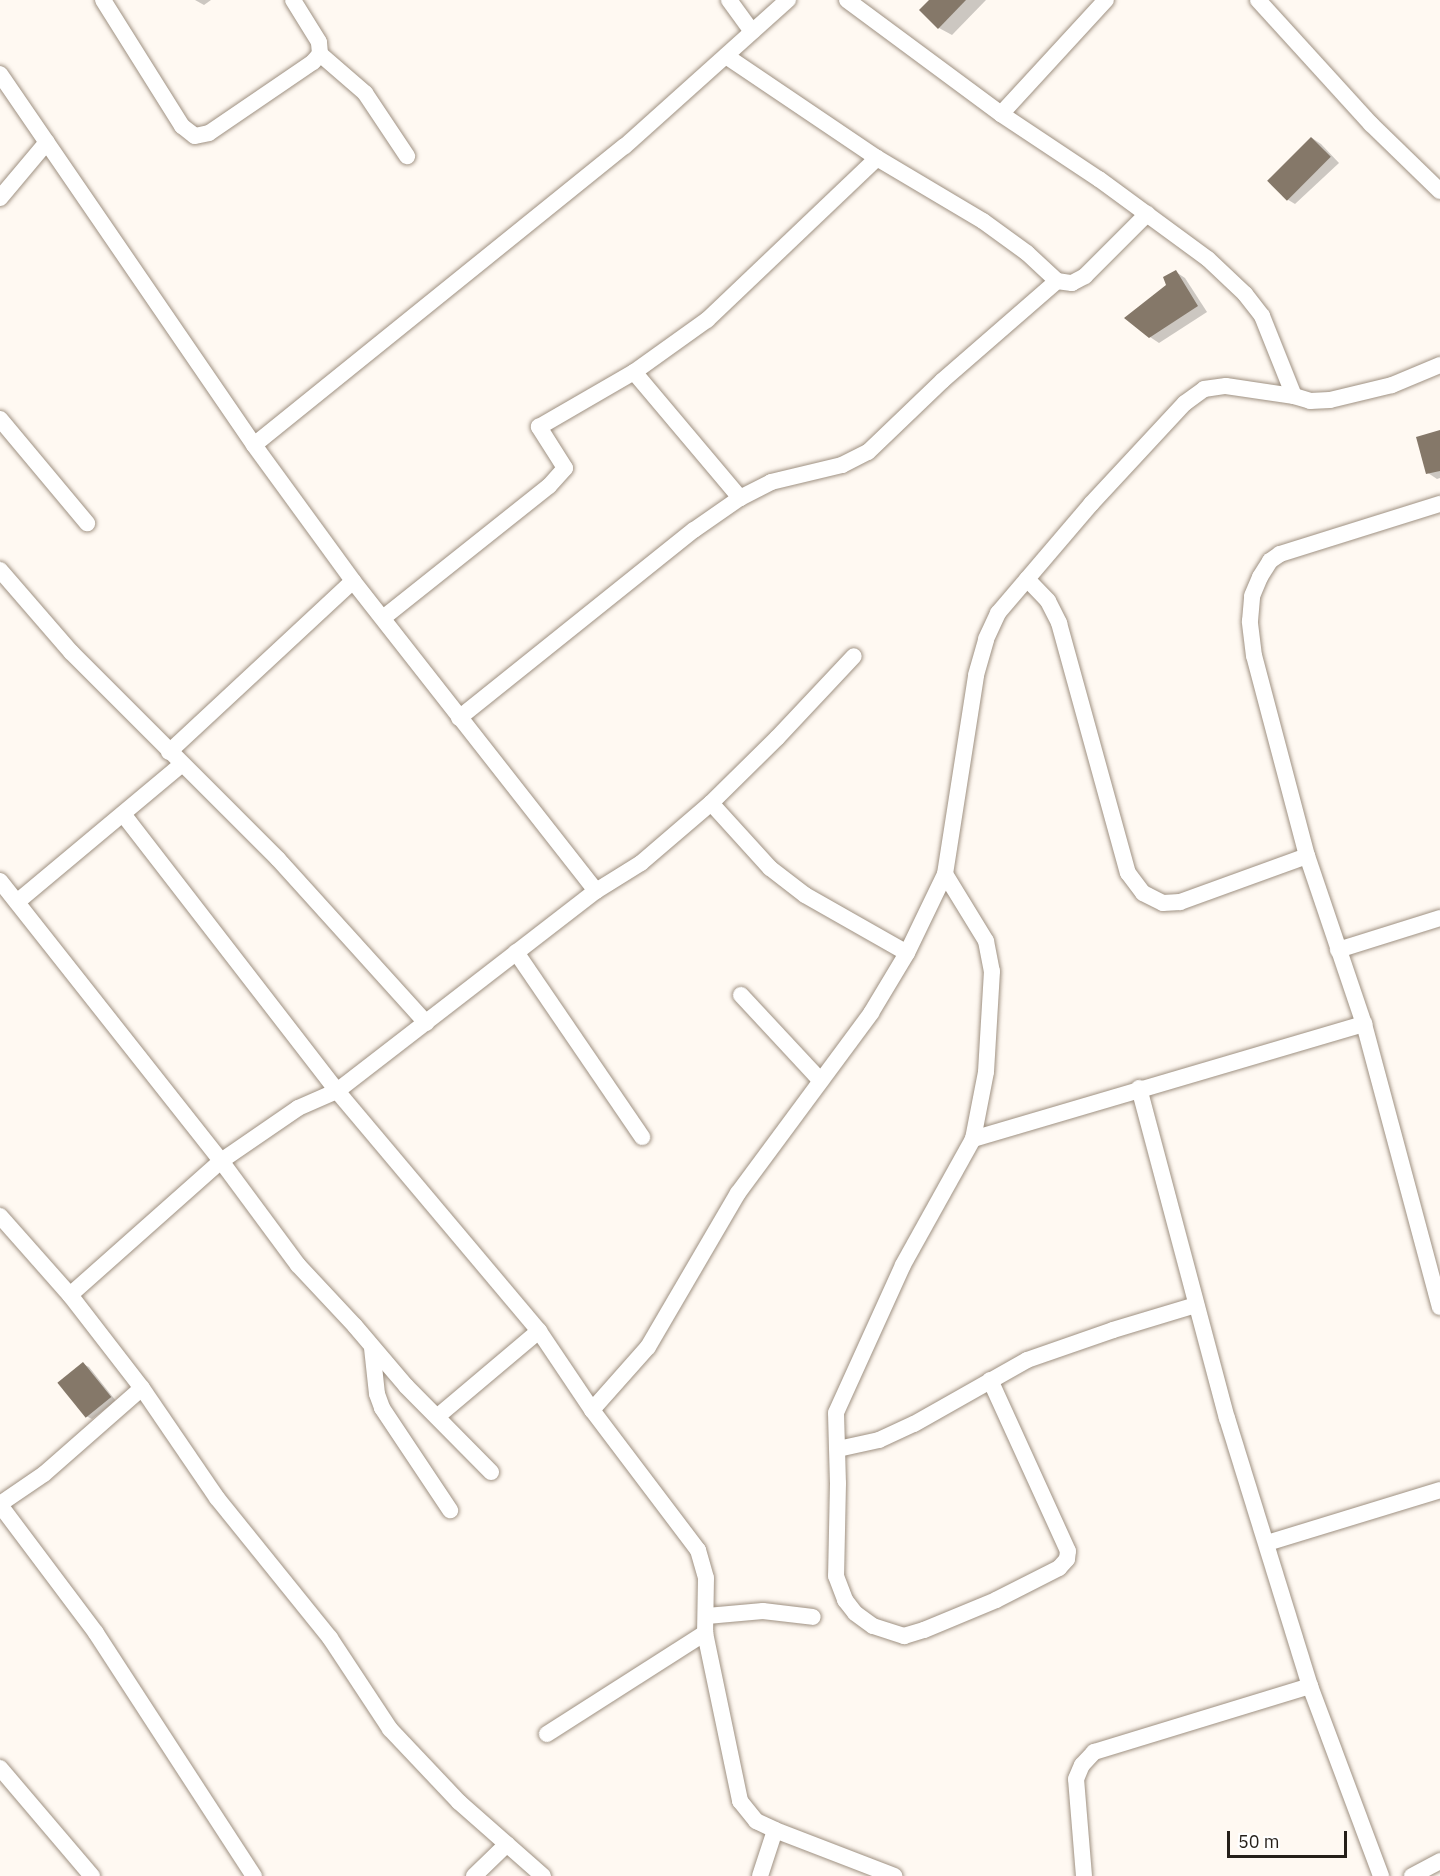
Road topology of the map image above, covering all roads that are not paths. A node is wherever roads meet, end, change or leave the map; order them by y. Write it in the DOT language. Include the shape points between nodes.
graph roads {
  1 [pos="103,0"];
  2 [pos="293,0"];
  3 [pos="729,0"];
  4 [pos="788,0"];
  5 [pos="847,0"];
  6 [pos="1106,0"];
  7 [pos="1258,0"];
  8 [pos="752,32"];
  9 [pos="320,54"];
  10 [pos="726,56"];
  11 [pos="0,74"];
  12 [pos="1001,114"];
  13 [pos="46,142"];
  14 [pos="407,156"];
  15 [pos="877,158"];
  16 [pos="1440,191"];
  17 [pos="0,198"];
  18 [pos="1147,214"];
  19 [pos="1057,281"];
  20 [pos="1440,365"];
  21 [pos="634,372"];
  22 [pos="1294,396"];
  23 [pos="0,419"];
  24 [pos="254,446"];
  25 [pos="740,498"];
  26 [pos="1440,504"];
  27 [pos="87,523"];
  28 [pos="0,570"];
  29 [pos="1027,579"];
  30 [pos="353,581"];
  31 [pos="383,618"];
  32 [pos="854,656"];
  33 [pos="459,718"];
  34 [pos="169,752"];
  35 [pos="182,764"];
  36 [pos="711,802"];
  37 [pos="123,814"];
  38 [pos="1307,856"];
  39 [pos="945,874"];
  40 [pos="0,881"];
  41 [pos="596,891"];
  42 [pos="17,902"];
  43 [pos="1440,918"];
  44 [pos="1338,950"];
  45 [pos="516,952"];
  46 [pos="907,953"];
  47 [pos="741,995"];
  48 [pos="426,1023"];
  49 [pos="1364,1024"];
  50 [pos="821,1081"];
  51 [pos="1139,1088"];
  52 [pos="337,1091"];
  53 [pos="642,1137"];
  54 [pos="973,1139"];
  55 [pos="221,1161"];
  56 [pos="1,1218"];
  57 [pos="70,1295"];
  58 [pos="1196,1305"];
  59 [pos="1440,1307"];
  60 [pos="539,1330"];
  61 [pos="372,1347"];
  62 [pos="990,1380"];
  63 [pos="142,1388"];
  64 [pos="592,1410"];
  65 [pos="438,1416"];
  66 [pos="838,1449"];
  67 [pos="491,1473"];
  68 [pos="1440,1490"];
  69 [pos="0,1505"];
  70 [pos="450,1510"];
  71 [pos="1267,1543"];
  72 [pos="813,1617"];
  73 [pos="706,1624"];
  74 [pos="1310,1686"];
  75 [pos="547,1734"];
  76 [pos="0,1768"];
  77 [pos="775,1830"];
  78 [pos="507,1844"];
  79 [pos="1440,1861"];
  80 [pos="92,1876"];
  81 [pos="254,1876"];
  82 [pos="474,1876"];
  83 [pos="543,1876"];
  84 [pos="760,1876"];
  85 [pos="894,1876"];
  86 [pos="1084,1876"];
  87 [pos="1381,1876"];
  88 [pos="1412,1876"];
  1 -- 9 [label="street" via="182,126 195,136 209,134"];
  2 -- 9 [label="street" via="319,42"];
  3 -- 8 [label="street"];
  4 -- 8 [label="street"];
  5 -- 12 [label="street"];
  6 -- 12 [label="street"];
  7 -- 16 [label="street" via="1371,124"];
  8 -- 10 [label="street"];
  9 -- 14 [label="street" via="365,93"];
  10 -- 15 [label="street"];
  10 -- 24 [label="street" via="625,146"];
  11 -- 13 [label="street"];
  12 -- 18 [label="street"];
  13 -- 17 [label="street"];
  13 -- 24 [label="street"];
  15 -- 19 [label="street" via="983,221 1028,253"];
  15 -- 21 [label="street" via="707,320"];
  18 -- 19 [label="street" via="1085,276 1071,282"];
  18 -- 22 [label="street" via="1208,259 1245,294 1262,316"];
  19 -- 25 [label="street" via="942,381 868,452 842,465 771,482"];
  20 -- 22 [label="street" via="1392,385 1330,400 1310,401"];
  21 -- 25 [label="street"];
  21 -- 31 [label="street" via="539,427 565,468 549,486"];
  22 -- 29 [label="street" via="1226,386 1204,389 1185,403"];
  23 -- 27 [label="street"];
  24 -- 30 [label="street"];
  25 -- 33 [label="street" via="694,530"];
  26 -- 38 [label="street" via="1280,554 1270,561 1252,596 1254,656"];
  28 -- 34 [label="street" via="71,652"];
  29 -- 38 [label="street" via="1048,601 1059,623 1128,873 1143,893 1163,903 1180,902"];
  29 -- 39 [label="street" via="998,613 986,639 976,675"];
  30 -- 31 [label="street"];
  30 -- 34 [label="street"];
  31 -- 33 [label="street"];
  32 -- 36 [label="street"];
  33 -- 41 [label="street"];
  34 -- 35 [label="street"];
  35 -- 37 [label="street"];
  35 -- 48 [label="street" via="278,859"];
  36 -- 41 [label="street" via="641,863"];
  36 -- 46 [label="street" via="778,875 805,895"];
  37 -- 42 [label="street"];
  37 -- 52 [label="street"];
  38 -- 44 [label="street"];
  39 -- 46 [label="street"];
  39 -- 54 [label="street" via="986,941 992,971 986,1072"];
  40 -- 42 [label="street"];
  41 -- 45 [label="street"];
  42 -- 55 [label="street"];
  43 -- 44 [label="street"];
  44 -- 49 [label="street"];
  45 -- 48 [label="street"];
  45 -- 53 [label="street"];
  46 -- 50 [label="street" via="872,1013"];
  47 -- 50 [label="street"];
  48 -- 52 [label="street"];
  49 -- 51 [label="street"];
  49 -- 59 [label="street"];
  50 -- 64 [label="street" via="738,1193 648,1347"];
  51 -- 54 [label="street"];
  51 -- 58 [label="street"];
  52 -- 55 [label="street" via="298,1108"];
  52 -- 60 [label="street"];
  54 -- 66 [label="street" via="903,1265 865,1344 836,1413"];
  55 -- 57 [label="street"];
  55 -- 61 [label="street" via="298,1265"];
  56 -- 57 [label="street"];
  57 -- 63 [label="street"];
  58 -- 62 [label="street" via="1027,1360"];
  58 -- 71 [label="street"];
  60 -- 64 [label="street"];
  60 -- 65 [label="street"];
  61 -- 65 [label="street"];
  61 -- 70 [label="street" via="382,1408"];
  62 -- 66 [label="street" via="879,1440"];
  62 -- 66 [label="street" via="1068,1551 1059,1568 996,1600 904,1636 873,1626 855,1613 836,1576"];
  63 -- 69 [label="street" via="44,1474"];
  63 -- 78 [label="street" via="217,1498 330,1638 390,1729 459,1802"];
  64 -- 73 [label="street" via="698,1550 706,1578"];
  65 -- 67 [label="street"];
  68 -- 71 [label="street"];
  69 -- 81 [label="street" via="96,1633"];
  71 -- 74 [label="street"];
  72 -- 73 [label="street" via="763,1611"];
  73 -- 75 [label="street"];
  73 -- 77 [label="street" via="740,1801 756,1821"];
  74 -- 86 [label="street" via="1094,1752 1076,1779"];
  74 -- 87 [label="street"];
  76 -- 80 [label="street"];
  77 -- 84 [label="street"];
  77 -- 85 [label="street"];
  78 -- 82 [label="street"];
  78 -- 83 [label="street"];
  79 -- 88 [label="street"];
}
